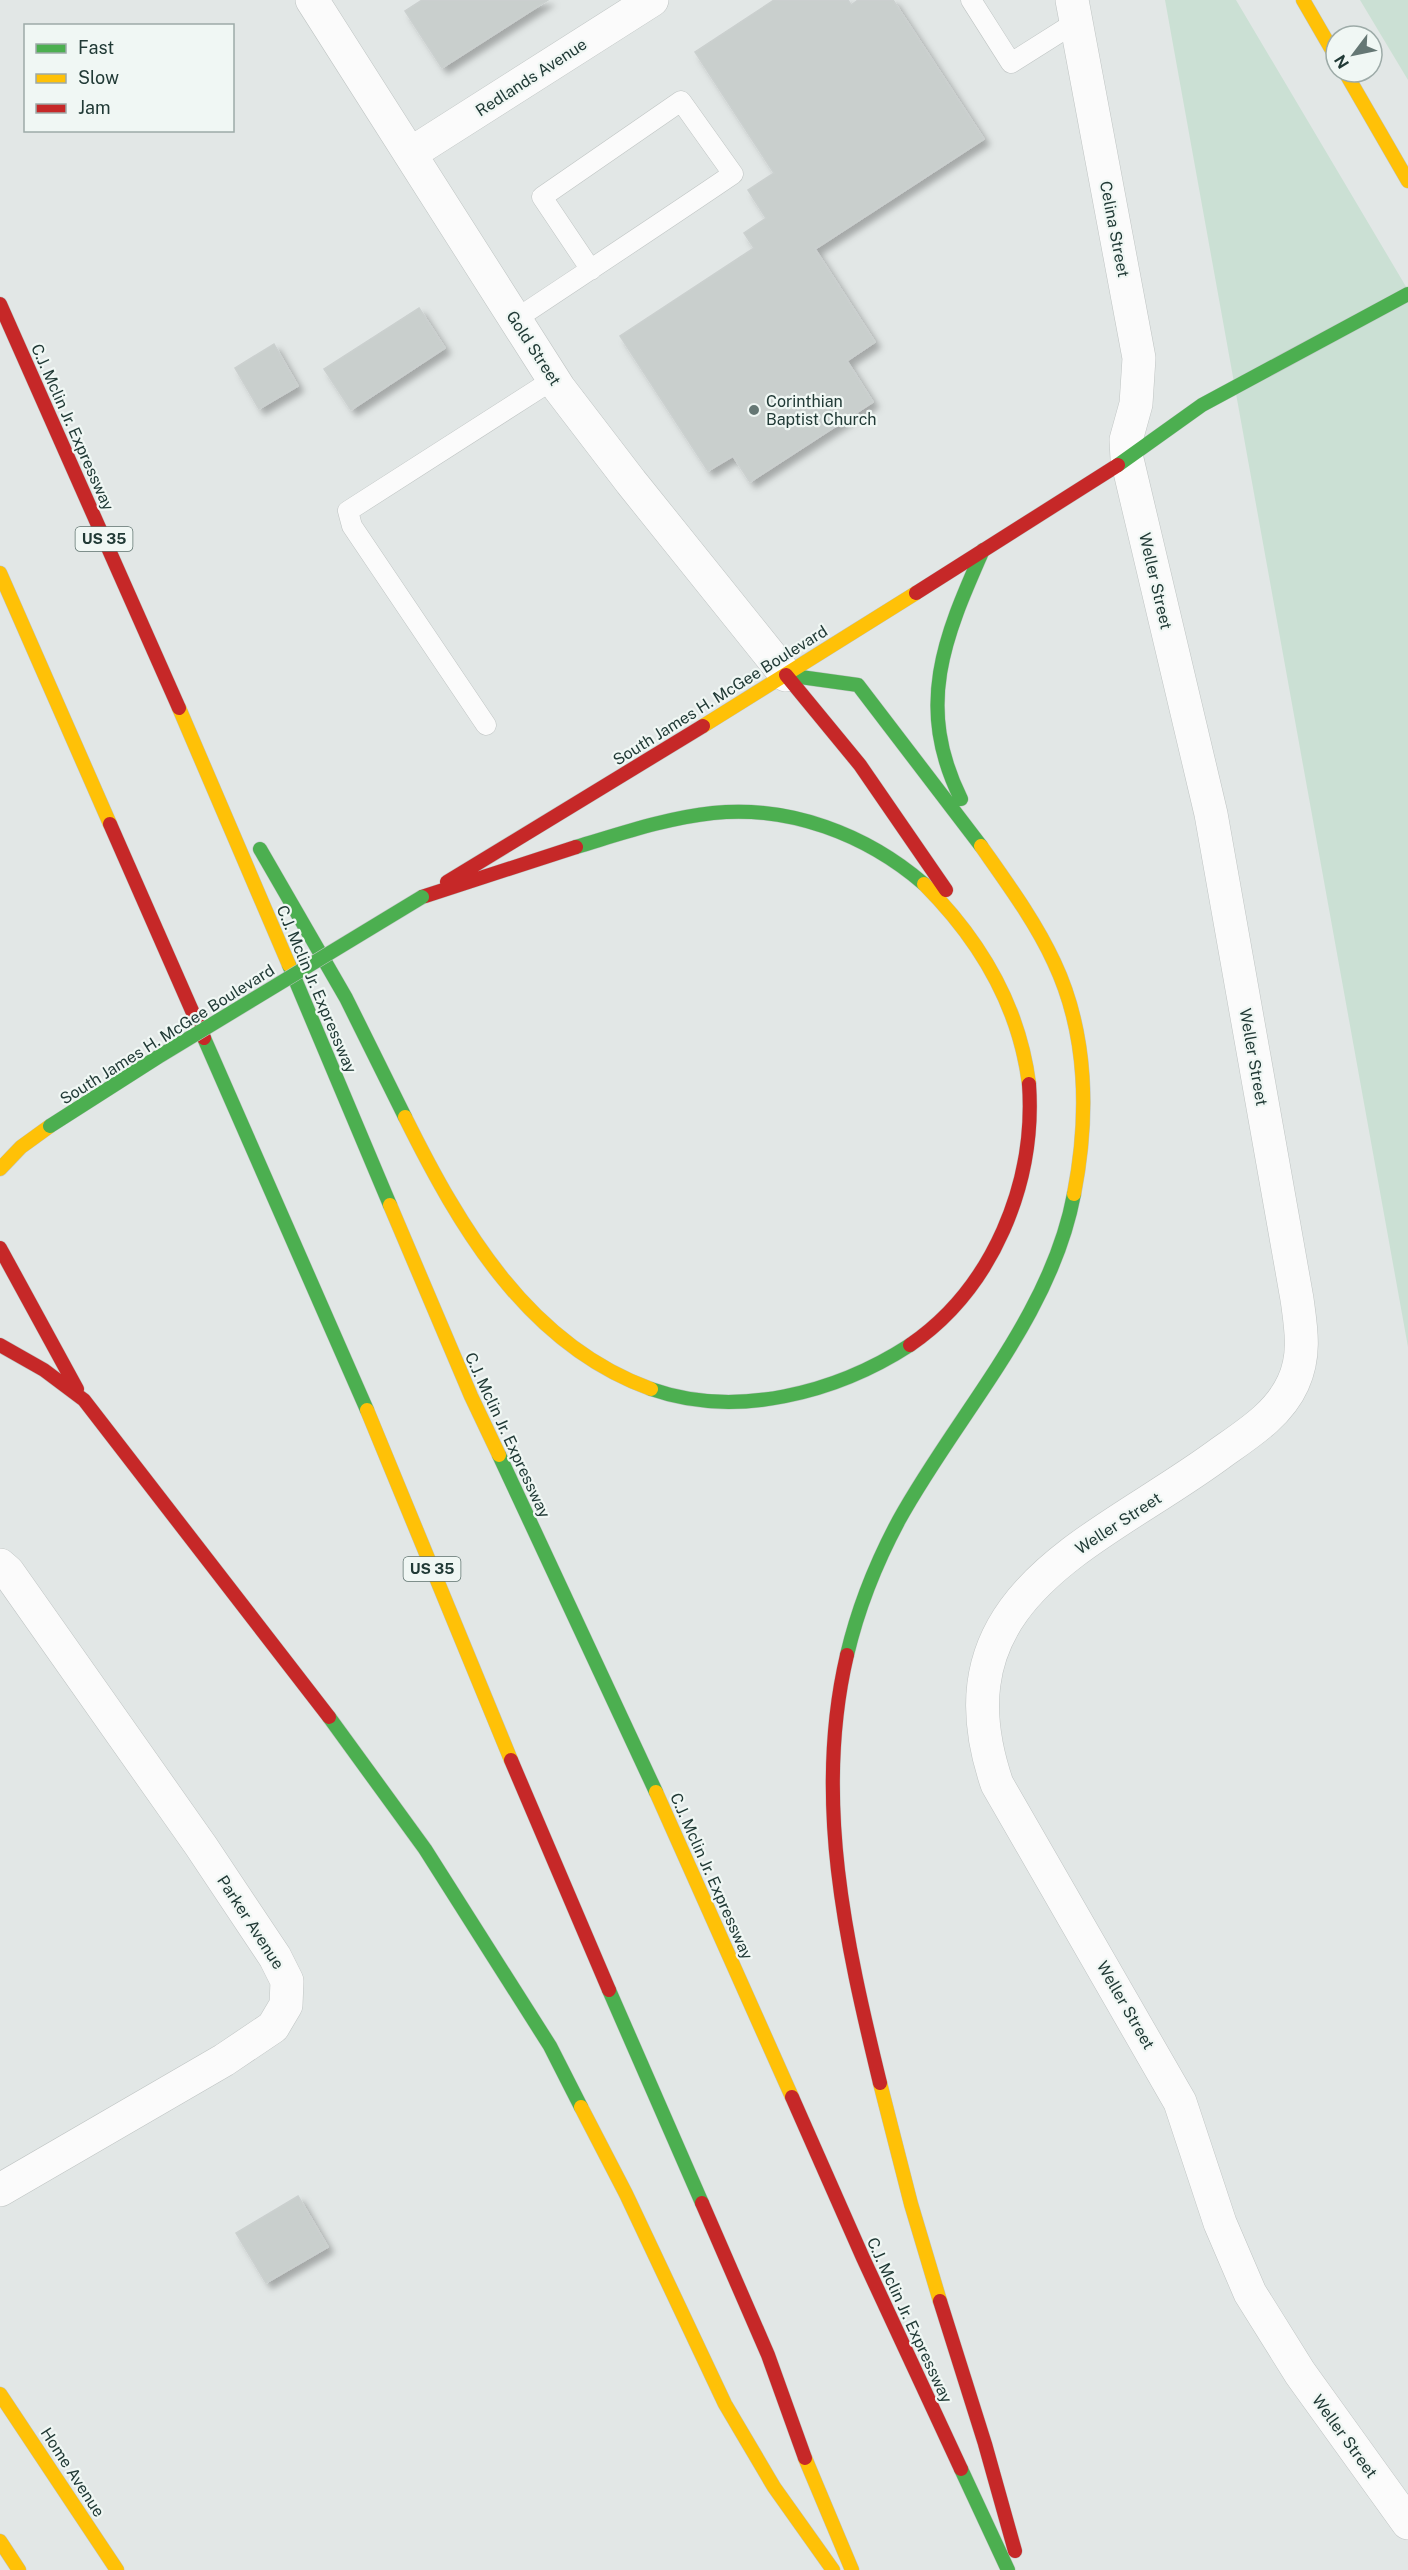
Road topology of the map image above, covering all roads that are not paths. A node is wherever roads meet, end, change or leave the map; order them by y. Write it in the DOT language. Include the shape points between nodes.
graph roads {
  1 [pos="312,0"];
  2 [pos="652,0"];
  3 [pos="971,0"];
  4 [pos="1303,0"];
  5 [pos="1074,11"];
  6 [pos="1324,36"];
  7 [pos="1352,84"];
  8 [pos="410,154"];
  9 [pos="1408,181"];
  10 [pos="591,270"];
  11 [pos="1408,294"];
  12 [pos="0,304"];
  13 [pos="516,320"];
  14 [pos="554,379"];
  15 [pos="1126,459"];
  16 [pos="982,550"];
  17 [pos="0,573"];
  18 [pos="786,675"];
  19 [pos="486,725"];
  20 [pos="208,775"];
  21 [pos="983,847"];
  22 [pos="422,897"];
  23 [pos="968,931"];
  24 [pos="50,1126"];
  25 [pos="11,1139"];
  26 [pos="0,1169"];
  27 [pos="0,1248"];
  28 [pos="0,1345"];
  29 [pos="84,1400"];
  30 [pos="0,1565"];
  31 [pos="0,2190"];
  32 [pos="0,2394"];
  33 [pos="1408,2523"];
  34 [pos="0,2541"];
  35 [pos="19,2570"];
  36 [pos="117,2570"];
  37 [pos="833,2570"];
  38 [pos="852,2570"];
  39 [pos="1008,2570"];
  40 [pos="1020,2570"];
  1 -- 8 [label="street, Gold Street"];
  2 -- 8 [label="street, Redlands Avenue"];
  3 -- 5 [label="lane" via="1011,63"];
  4 -- 6 [label="main road"];
  5 -- 15 [label="street, Celina Street" via="1139,358"];
  7 -- 9 [label="main road"];
  8 -- 13 [label="street, Gold Street"];
  10 -- 10 [label="lane" via="733,174 681,101 542,197"];
  10 -- 13 [label="lane"];
  11 -- 15 [label="main road, South James H. McGee Boulevard" via="1202,405"];
  12 -- 20 [label="main road, C.J. Mclin Jr. Expressway / US 35"];
  13 -- 14 [label="street, Gold Street"];
  14 -- 18 [label="street, Gold Street"];
  14 -- 19 [label="lane" via="348,510 352,526"];
  15 -- 16 [label="main road, South James H. McGee Boulevard"];
  15 -- 33 [label="street, Weller Street" via="1211,814 1303,1347 1293,1384 1262,1423 1059,1562 1016,1605 999,1631 986,1665 982,1703 997,1784 1180,2102 1220,2223 1250,2293 1300,2373"];
  16 -- 18 [label="main road, South James H. McGee Boulevard"];
  16 -- 21 [label="main road" via="946,642 938,691 938,737 947,769"];
  17 -- 38 [label="main road, US 35" via="378,1436 547,1847 768,2355 807,2464"];
  18 -- 21 [label="main road" via="858,685"];
  18 -- 22 [label="main road, South James H. McGee Boulevard"];
  18 -- 23 [label="main road" via="860,765 944,886"];
  20 -- 23 [label="main road" via="250,832 345,997 444,1192 494,1269 524,1305 576,1350 617,1375 654,1390 707,1401 775,1399 817,1391 858,1376 897,1355 933,1328 989,1262 1011,1209 1024,1163 1030,1114 1028,1074 1019,1032 999,983"];
  20 -- 39 [label="main road, C.J. Mclin Jr. Expressway / US 35" via="471,1396 667,1815 863,2258"];
  21 -- 40 [label="main road" via="1038,931 1060,975 1078,1036 1086,1101 1083,1149 1075,1196 1049,1272 1011,1343 899,1520 871,1578 850,1639 832,1764 834,1842 846,1930 882,2098"];
  22 -- 23 [label="main road" via="688,816 745,812 802,819 843,832 874,848 928,887"];
  22 -- 24 [label="main road, South James H. McGee Boulevard, bridge"];
  24 -- 25 [label="main road, South James H. McGee Boulevard" via="30,1136"];
  24 -- 26 [label="main road, South James H. McGee Boulevard"];
  27 -- 29 [label="main road"];
  28 -- 29 [label="main road" via="44,1370"];
  29 -- 37 [label="main road" via="336,1727 437,1869 550,2046 626,2194 725,2404 774,2487"];
  30 -- 31 [label="street, Parker Avenue" via="201,1846 287,1981 286,2006 273,2027 224,2060"];
  32 -- 36 [label="main road, Home Avenue"];
  34 -- 35 [label="main road"];
}
